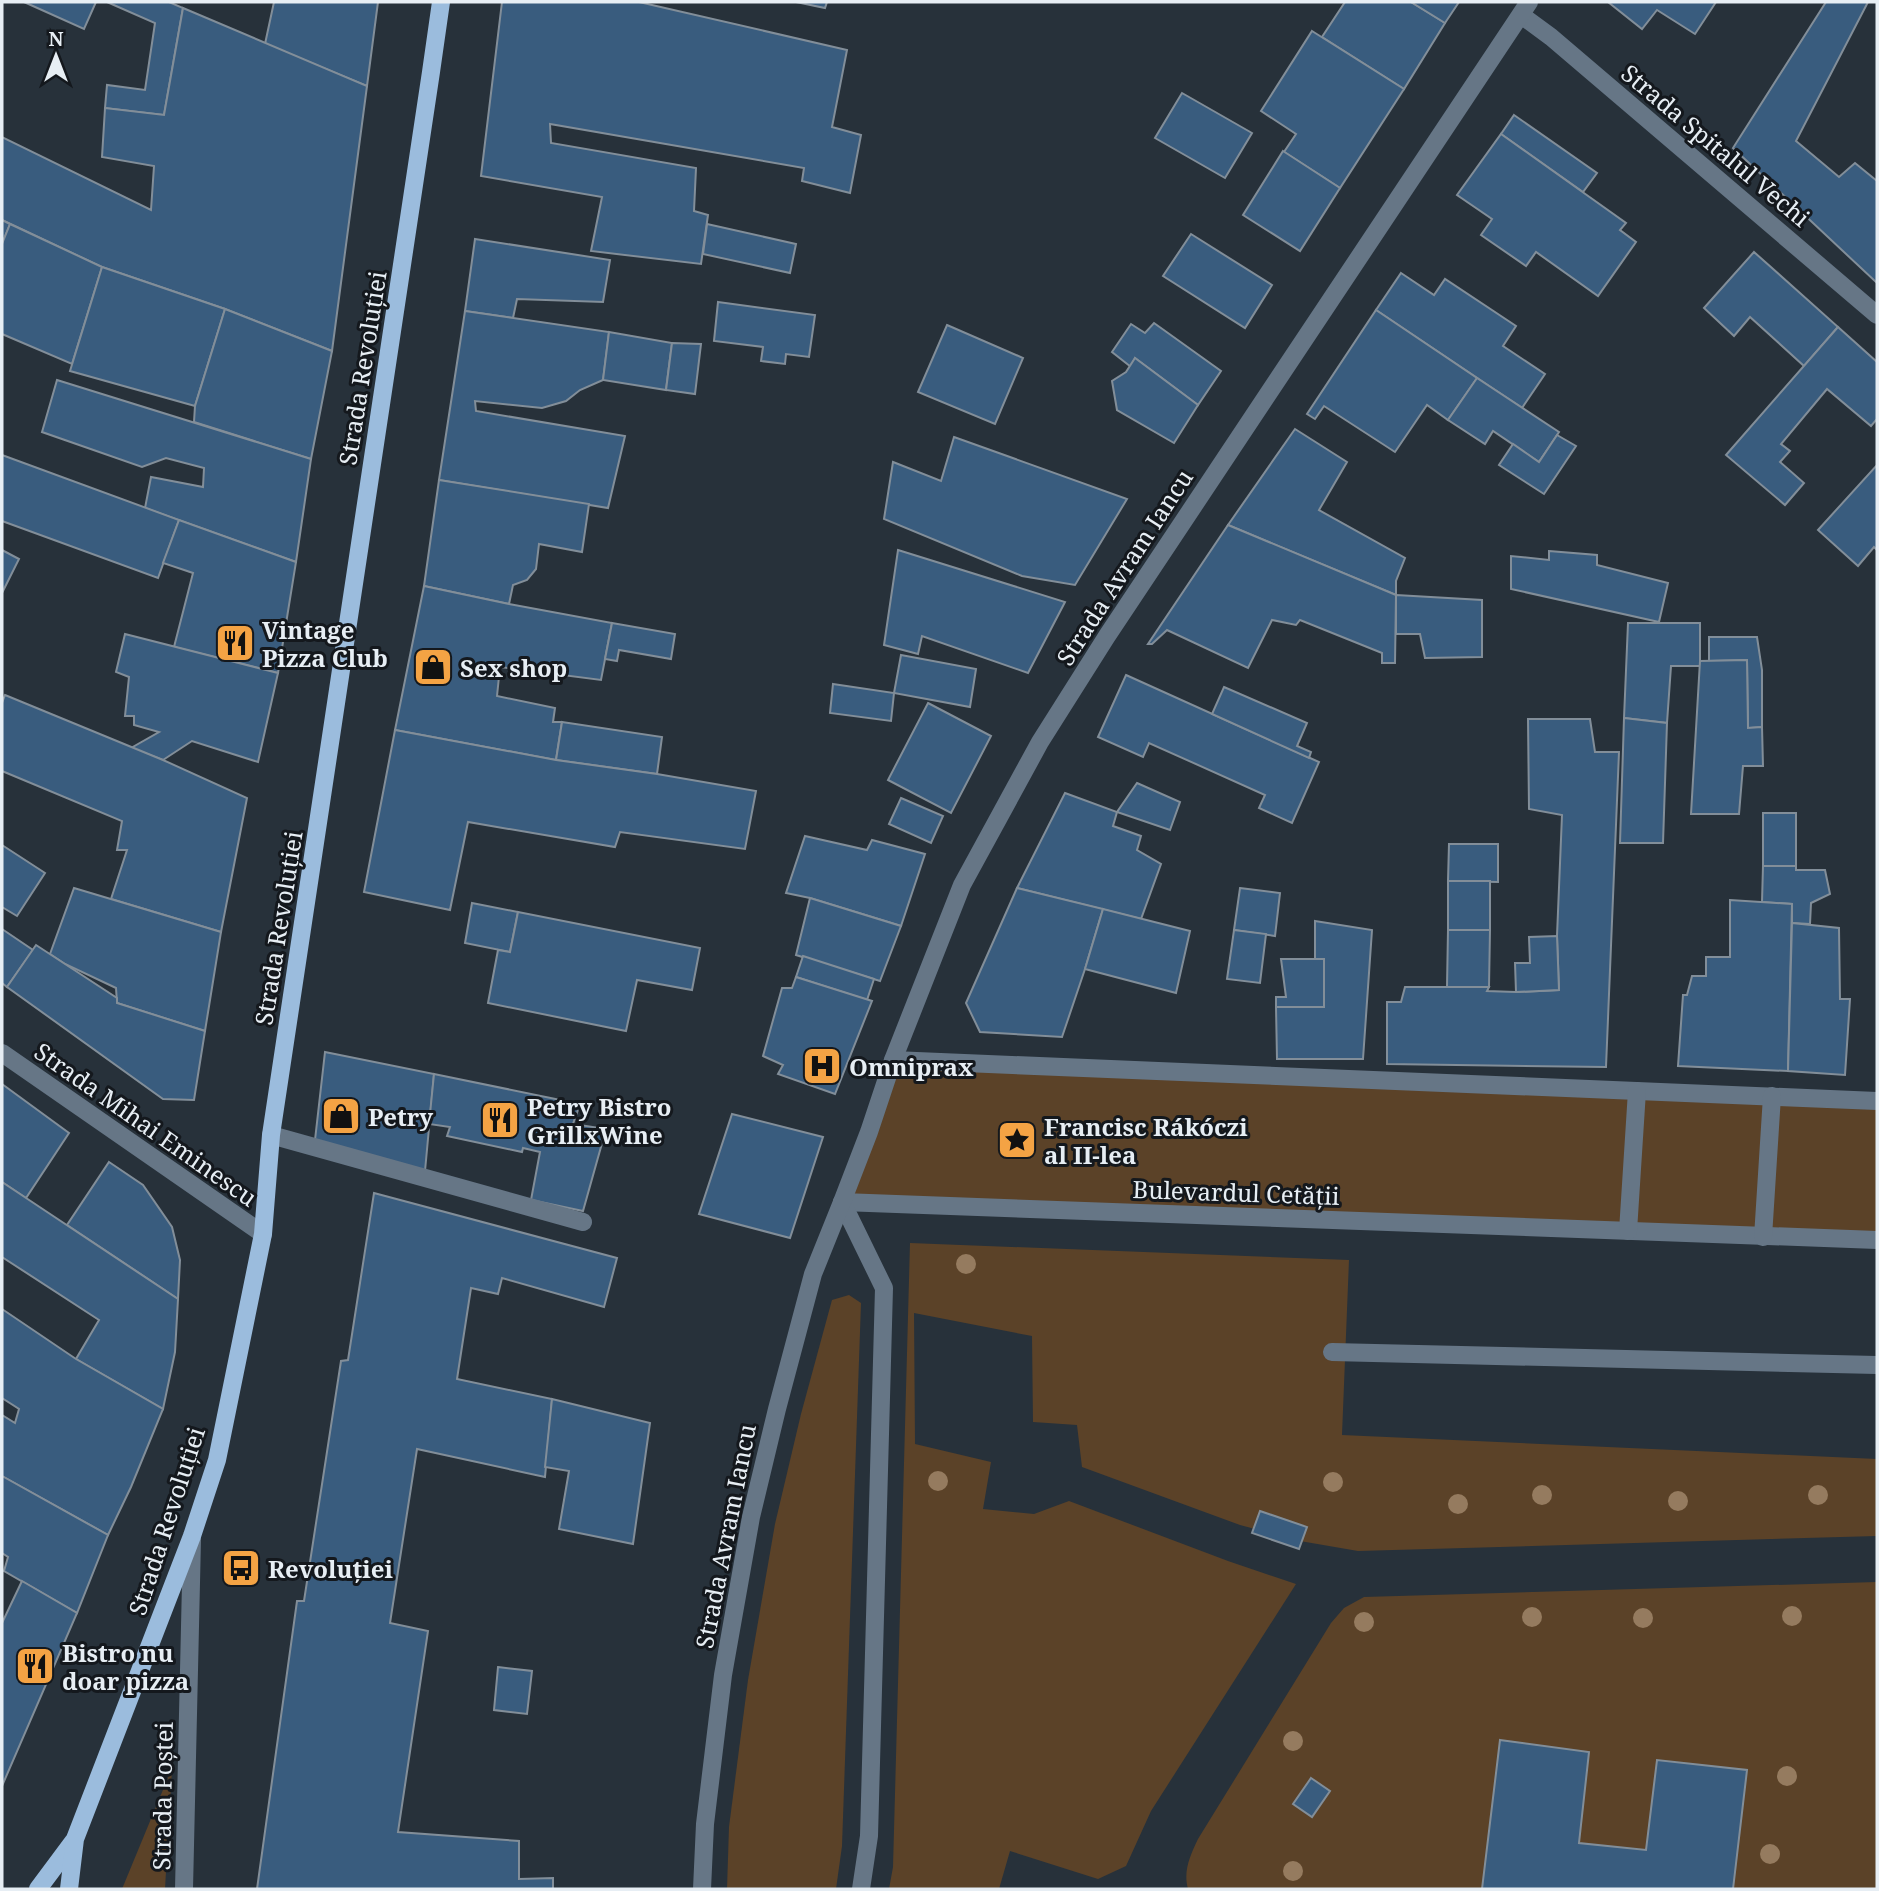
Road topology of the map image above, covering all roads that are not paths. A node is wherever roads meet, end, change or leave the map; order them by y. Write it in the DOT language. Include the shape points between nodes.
graph roads {
  1 [pos="441,2"];
  2 [pos="1525,9"];
  3 [pos="1877,315"];
  4 [pos="2,1053"];
  5 [pos="893,1060"];
  6 [pos="1637,1091"];
  7 [pos="1772,1096"];
  8 [pos="1877,1101"];
  9 [pos="271,1135"];
  10 [pos="842,1202"];
  11 [pos="583,1222"];
  12 [pos="1628,1231"];
  13 [pos="263,1234"];
  14 [pos="1763,1237"];
  15 [pos="1877,1241"];
  16 [pos="1332,1353"];
  17 [pos="1877,1365"];
  18 [pos="192,1536"];
  19 [pos="75,1839"];
  20 [pos="38,1889"];
  21 [pos="69,1889"];
  22 [pos="184,1889"];
  23 [pos="702,1889"];
  24 [pos="861,1889"];
  1 -- 9 [label="main road, Strada Revoluției"];
  2 -- 3 [label="street, Strada Spitalul Vechi" via="1551,37"];
  2 -- 5 [label="street, Strada Avram Iancu" via="1040,742 962,885"];
  4 -- 13 [label="street, Strada Mihai Eminescu"];
  5 -- 6 [label="street"];
  5 -- 10 [label="street, Strada Avram Iancu"];
  6 -- 7 [label="street"];
  6 -- 12 [label="street"];
  7 -- 8 [label="street"];
  7 -- 14 [label="street"];
  9 -- 11 [label="street"];
  9 -- 13 [label="main road, Strada Revoluției"];
  10 -- 12 [label="street, Bulevardul Cetății"];
  10 -- 23 [label="street, Strada Avram Iancu" via="810,1285 751,1517 723,1675"];
  10 -- 24 [label="street" via="884,1289 870,1822"];
  12 -- 14 [label="street, Bulevardul Cetății"];
  13 -- 18 [label="main road, Strada Revoluției" via="217,1460"];
  14 -- 15 [label="street, Bulevardul Cetății"];
  16 -- 17 [label="street"];
  18 -- 19 [label="main road, Strada Revoluției"];
  18 -- 22 [label="street, Strada Poștei"];
  19 -- 20 [label="main road, Strada Revoluției"];
  19 -- 21 [label="main road, Strada Revoluției"];
}
